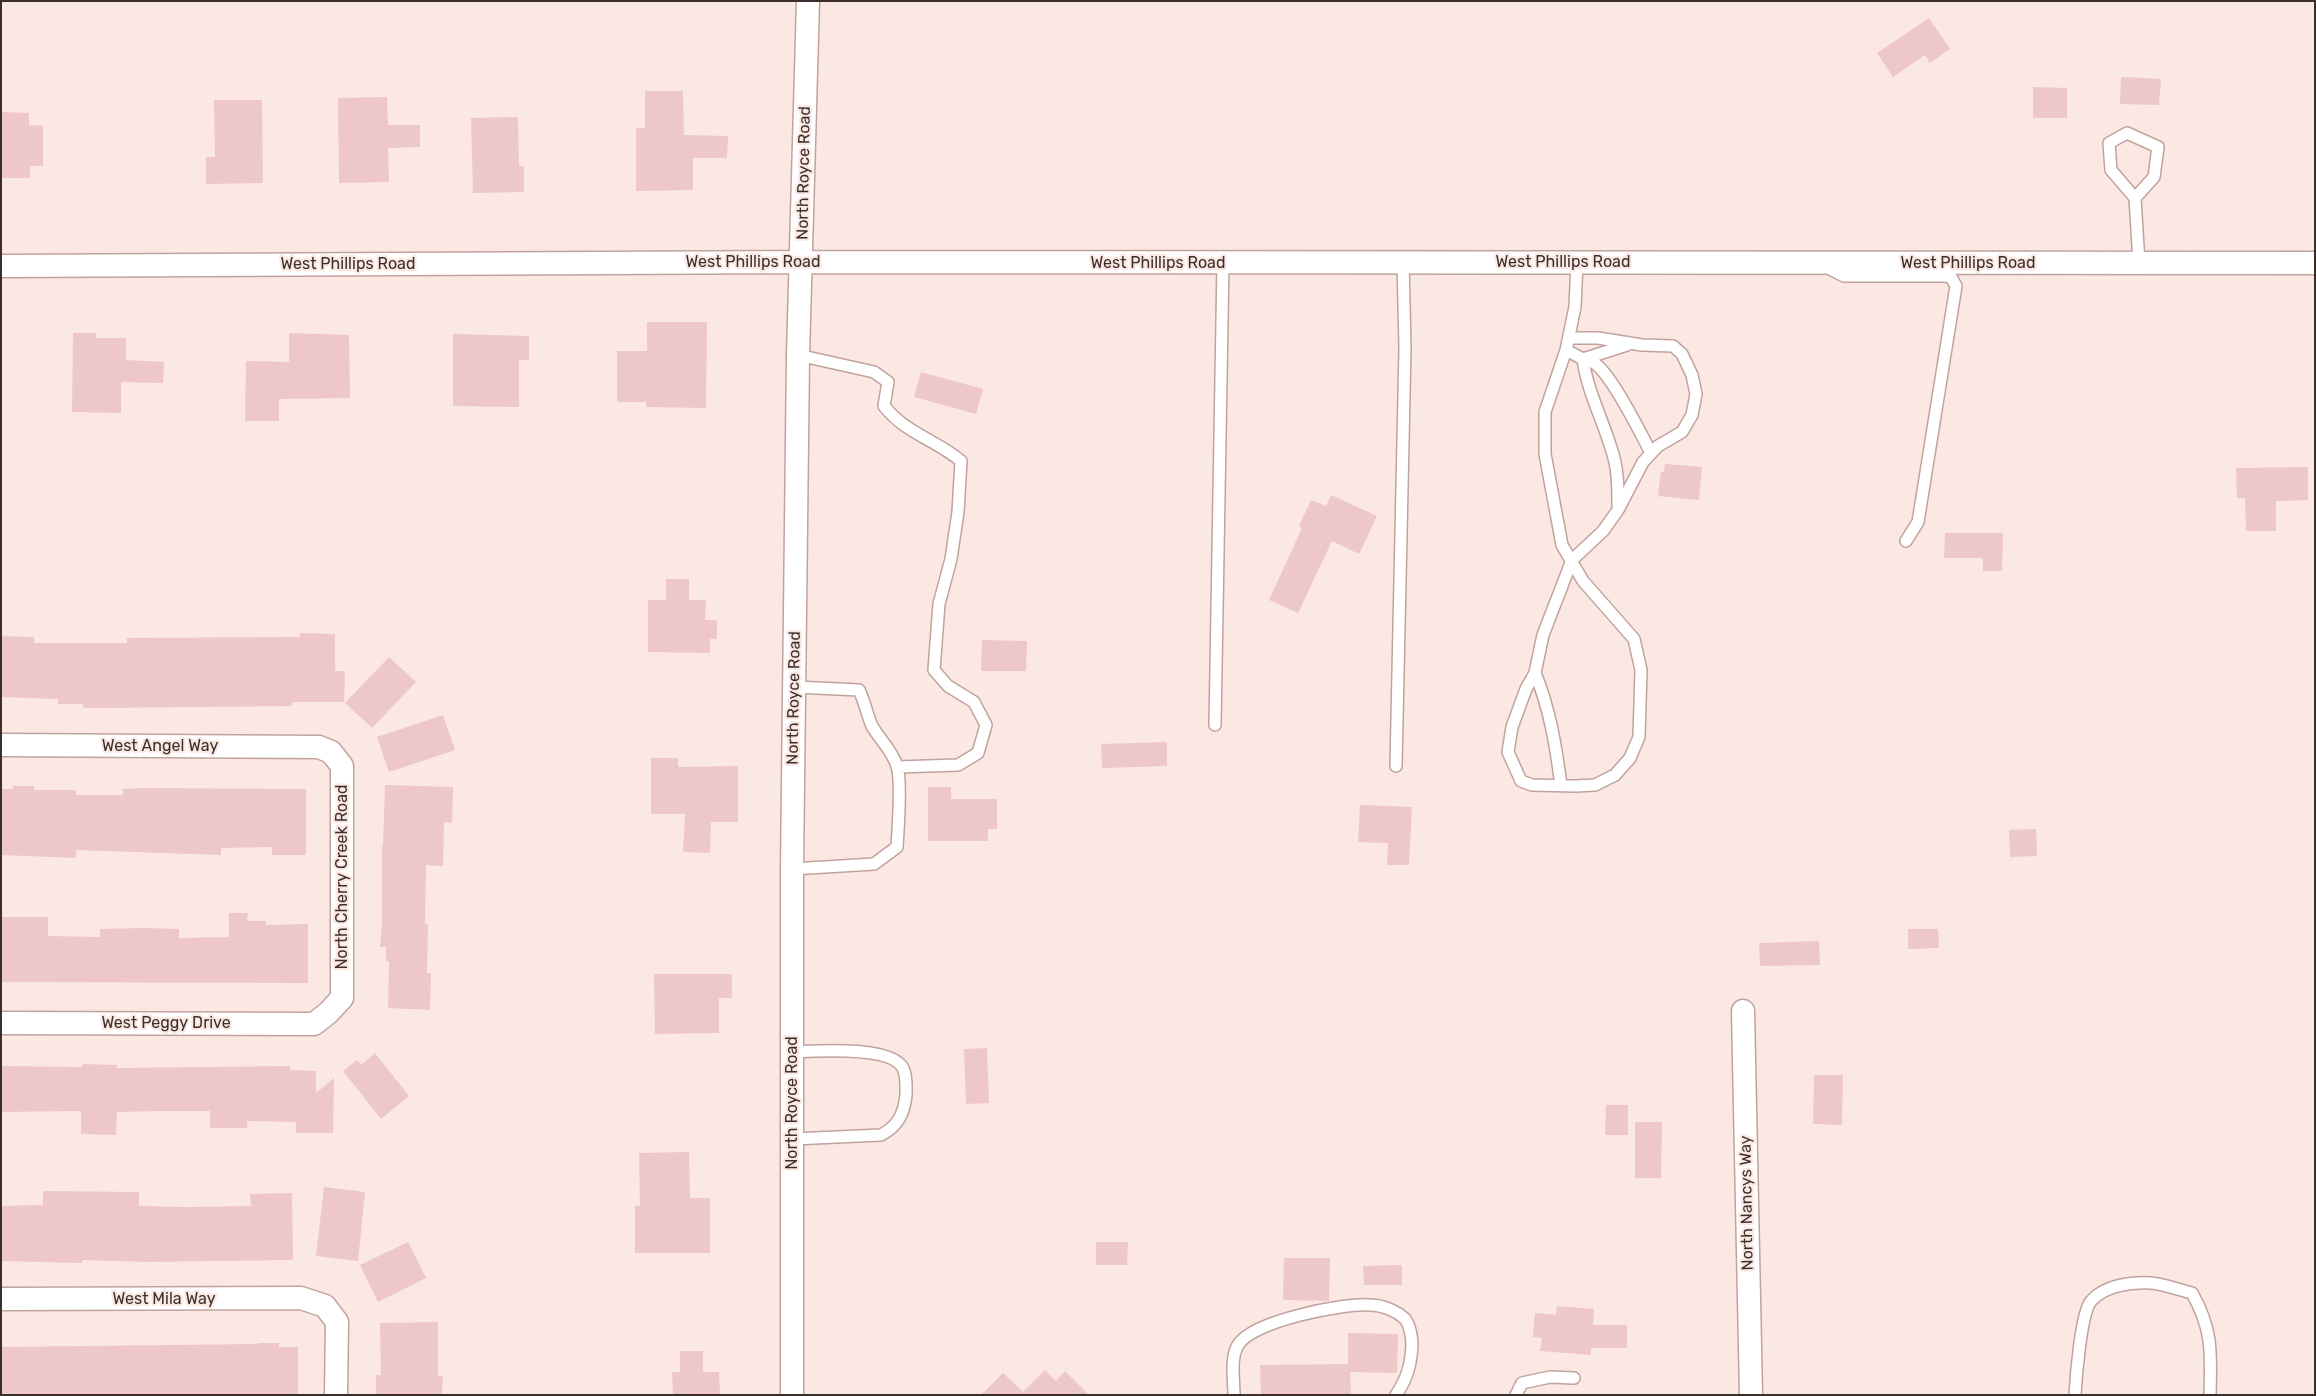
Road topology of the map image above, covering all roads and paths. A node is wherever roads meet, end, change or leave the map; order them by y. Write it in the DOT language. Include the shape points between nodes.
graph roads {
  1 [pos="808,1"];
  2 [pos="2135,198"];
  3 [pos="802,262"];
  4 [pos="1403,262"];
  5 [pos="1577,262"];
  6 [pos="1223,263"];
  7 [pos="1827,263"];
  8 [pos="2139,263"];
  9 [pos="2315,263"];
  10 [pos="1,266"];
  11 [pos="1569,338"];
  12 [pos="1632,344"];
  13 [pos="1566,350"];
  14 [pos="798,355"];
  15 [pos="1583,359"];
  16 [pos="1651,453"];
  17 [pos="1618,510"];
  18 [pos="1906,541"];
  19 [pos="1572,560"];
  20 [pos="1535,673"];
  21 [pos="795,687"];
  22 [pos="1216,724"];
  23 [pos="1,745"];
  24 [pos="318,747"];
  25 [pos="1396,766"];
  26 [pos="897,767"];
  27 [pos="1561,785"];
  28 [pos="792,869"];
  29 [pos="1743,1011"];
  30 [pos="328,1013"];
  31 [pos="1,1023"];
  32 [pos="792,1052"];
  33 [pos="793,1138"];
  34 [pos="1,1299"];
  35 [pos="1574,1378"];
  36 [pos="336,1395"];
  37 [pos="792,1395"];
  38 [pos="1234,1395"];
  39 [pos="1396,1395"];
  40 [pos="1516,1395"];
  41 [pos="1751,1395"];
  42 [pos="2075,1395"];
  43 [pos="2210,1395"];
  1 -- 3 [label="street, North Royce Road"];
  2 -- 2 [label="lane" via="2111,170 2109,143 2127,133 2158,147 2154,177"];
  2 -- 8 [label="lane"];
  3 -- 6 [label="street, West Phillips Road"];
  3 -- 10 [label="street, West Phillips Road"];
  3 -- 14 [label="street, North Royce Road"];
  4 -- 5 [label="street, West Phillips Road"];
  4 -- 6 [label="street, West Phillips Road"];
  4 -- 25 [label="lane" via="1405,348"];
  5 -- 7 [label="street, West Phillips Road"];
  5 -- 11 [label="lane" via="1575,307"];
  6 -- 22 [label="lane"];
  7 -- 8 [label="street, West Phillips Road"];
  7 -- 18 [label="lane" via="1832,270 1844,276 1943,276 1950,277 1956,286 1918,522"];
  8 -- 9 [label="street, West Phillips Road"];
  11 -- 12 [label="lane" via="1598,338"];
  11 -- 13 [label="lane"];
  12 -- 15 [label="lane"];
  12 -- 16 [label="lane" via="1673,346 1682,354 1692,375 1696,394 1692,415 1682,432"];
  13 -- 15 [label="lane"];
  13 -- 19 [label="lane" via="1545,412 1545,454 1562,545"];
  14 -- 21 [label="street, North Royce Road"];
  14 -- 26 [label="lane" via="874,372 888,382 884,406 896,421 946,448 961,460 958,512 940,604 934,670 948,686 974,702 986,724 978,754 958,765"];
  15 -- 16 [label="lane" via="1595,363 1606,377 1632,415"];
  15 -- 17 [label="lane" via="1585,376 1612,450 1618,478"];
  16 -- 17 [label="lane"];
  17 -- 19 [label="lane" via="1603,531"];
  19 -- 20 [label="lane" via="1542,634"];
  19 -- 27 [label="lane" via="1583,581 1634,639 1641,670 1639,737 1630,758 1615,775 1595,784"];
  20 -- 27 [label="lane" via="1554,736"];
  20 -- 27 [label="lane" via="1512,727 1508,752 1521,781"];
  21 -- 26 [label="lane" via="859,690 872,726"];
  21 -- 28 [label="street, North Royce Road"];
  23 -- 24 [label="street, West Angel Way"];
  24 -- 30 [label="street, North Cherry Creek Road" via="331,752 342,766 342,998"];
  26 -- 28 [label="lane" via="897,847 874,864"];
  28 -- 32 [label="street, North Royce Road"];
  29 -- 41 [label="street, North Nancys Way"];
  30 -- 31 [label="street, West Peggy Drive" via="314,1024"];
  32 -- 33 [label="street, North Royce Road"];
  32 -- 33 [label="lane" via="834,1050 894,1058 903,1067 906,1078 904,1111 892,1130 881,1135"];
  33 -- 37 [label="street, North Royce Road"];
  34 -- 36 [label="street, West Mila Way" via="301,1298 325,1306 337,1322"];
  35 -- 40 [label="lane" via="1550,1377 1522,1383"];
  38 -- 39 [label="lane" via="1234,1364 1238,1346 1250,1332 1313,1312 1371,1304 1394,1311 1406,1320 1412,1339 1406,1380"];
  42 -- 43 [label="lane" via="2082,1331 2090,1302 2112,1286 2151,1283 2192,1293 2204,1314 2210,1344"];
}
